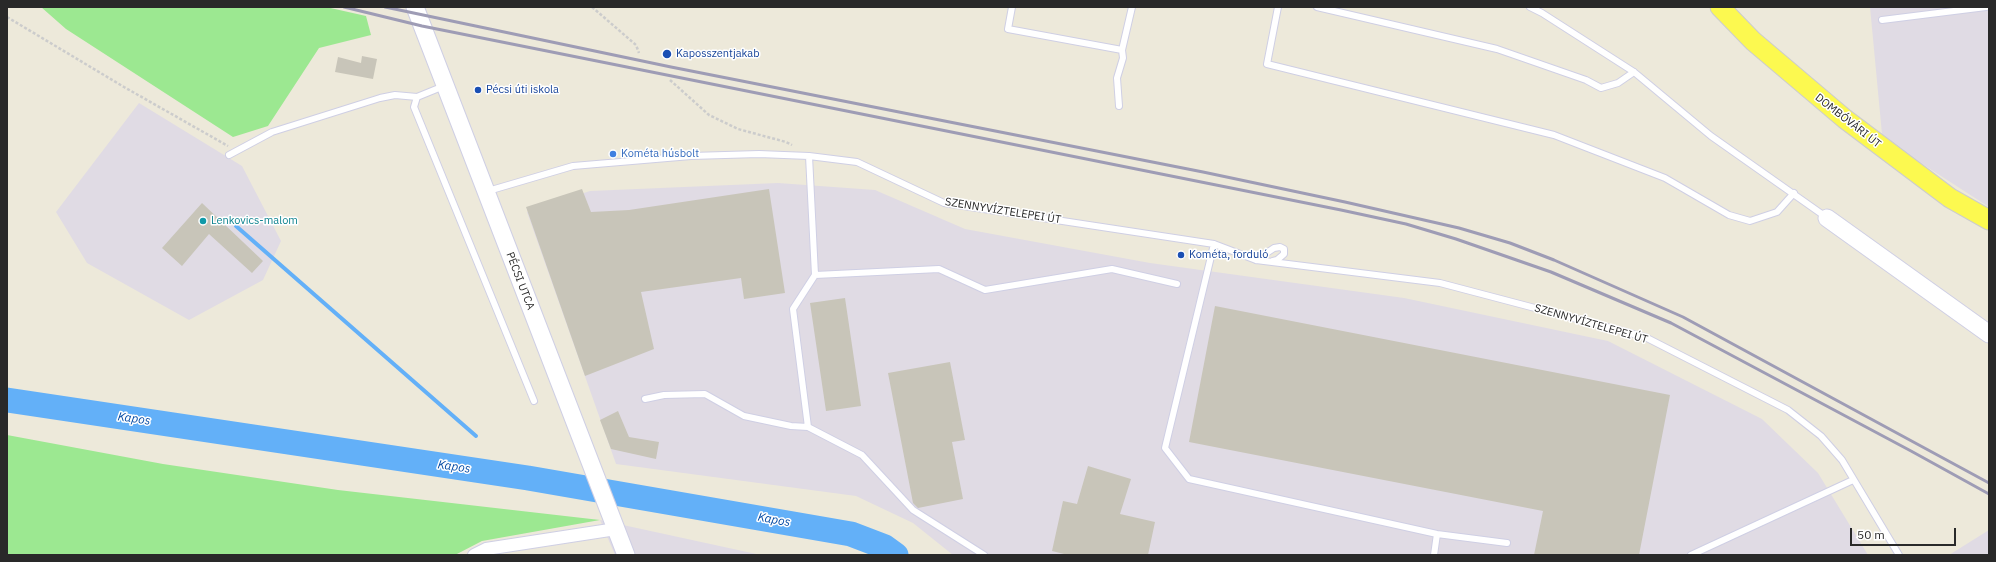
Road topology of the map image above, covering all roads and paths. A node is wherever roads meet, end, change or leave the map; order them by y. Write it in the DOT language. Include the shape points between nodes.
graph roads {
  1 [pos="415,7"];
  2 [pos="592,7"];
  3 [pos="1012,7"];
  4 [pos="1132,7"];
  5 [pos="1278,7"];
  6 [pos="1317,7"];
  7 [pos="1530,7"];
  8 [pos="1720,7"];
  9 [pos="1986,7"];
  10 [pos="7,17"];
  11 [pos="1882,20"];
  12 [pos="1122,50"];
  13 [pos="639,53"];
  14 [pos="1634,72"];
  15 [pos="670,80"];
  16 [pos="444,86"];
  17 [pos="417,97"];
  18 [pos="1119,106"];
  19 [pos="236,151"];
  20 [pos="229,155"];
  21 [pos="809,156"];
  22 [pos="486,192"];
  23 [pos="1794,193"];
  24 [pos="1827,218"];
  25 [pos="1989,220"];
  26 [pos="1214,244"];
  27 [pos="1256,260"];
  28 [pos="1269,262"];
  29 [pos="815,275"];
  30 [pos="1177,284"];
  31 [pos="1989,334"];
  32 [pos="645,399"];
  33 [pos="534,401"];
  34 [pos="808,427"];
  35 [pos="1853,480"];
  36 [pos="613,521"];
  37 [pos="1437,534"];
  38 [pos="1507,543"];
  39 [pos="474,555"];
  40 [pos="626,555"];
  41 [pos="984,555"];
  42 [pos="1434,555"];
  43 [pos="1691,555"];
  44 [pos="1899,555"];
  1 -- 16 [label="street, PÉCSI UTCA"];
  2 -- 13 [label="path" via="636,45"];
  3 -- 12 [label="lane" via="1008,29"];
  4 -- 12 [label="lane"];
  5 -- 23 [label="lane" via="1267,64 1554,135 1665,178 1729,216 1750,221 1777,212"];
  6 -- 14 [label="lane" via="1497,49 1586,80 1601,88 1618,83"];
  7 -- 14 [label="lane"];
  8 -- 25 [label="main road, DOMBÓVÁRI ÚT" via="1776,61 1845,119 1950,198"];
  9 -- 11 [label="lane"];
  10 -- 19 [label="path"];
  12 -- 18 [label="lane" via="1123,58 1117,78"];
  14 -- 23 [label="lane" via="1711,136"];
  15 -- 21 [label="path" via="709,115 738,129 786,142"];
  16 -- 17 [label="lane"];
  16 -- 22 [label="street, PÉCSI UTCA"];
  17 -- 19 [label="lane" via="395,95 380,98 272,132"];
  17 -- 33 [label="lane" via="414,107"];
  19 -- 20 [label="lane"];
  21 -- 22 [label="lane, SZENNYVÍZTELEPEI ÚT" via="691,156 573,166"];
  21 -- 26 [label="lane, SZENNYVÍZTELEPEI ÚT" via="857,162 944,202"];
  21 -- 29 [label="lane"];
  22 -- 36 [label="street, PÉCSI UTCA"];
  23 -- 24 [label="lane"];
  24 -- 31 [label="street"];
  26 -- 27 [label="lane"];
  26 -- 37 [label="lane" via="1165,448 1189,479"];
  27 -- 28 [label="lane, SZENNYVÍZTELEPEI ÚT"];
  27 -- 28 [label="lane" via="1274,248 1284,249 1284,254"];
  28 -- 35 [label="lane, SZENNYVÍZTELEPEI ÚT" via="1440,283 1645,337 1788,410 1821,436 1842,460"];
  29 -- 30 [label="lane" via="939,269 985,290 1112,269"];
  29 -- 34 [label="lane" via="794,309"];
  32 -- 34 [label="lane" via="664,395 705,394 744,416"];
  34 -- 41 [label="lane" via="862,455 913,510"];
  35 -- 43 [label="lane"];
  35 -- 44 [label="lane, SZENNYVÍZTELEPEI ÚT"];
  36 -- 39 [label="street" via="486,549"];
  36 -- 40 [label="street, PÉCSI UTCA"];
  37 -- 38 [label="lane"];
  37 -- 42 [label="lane"];
}
